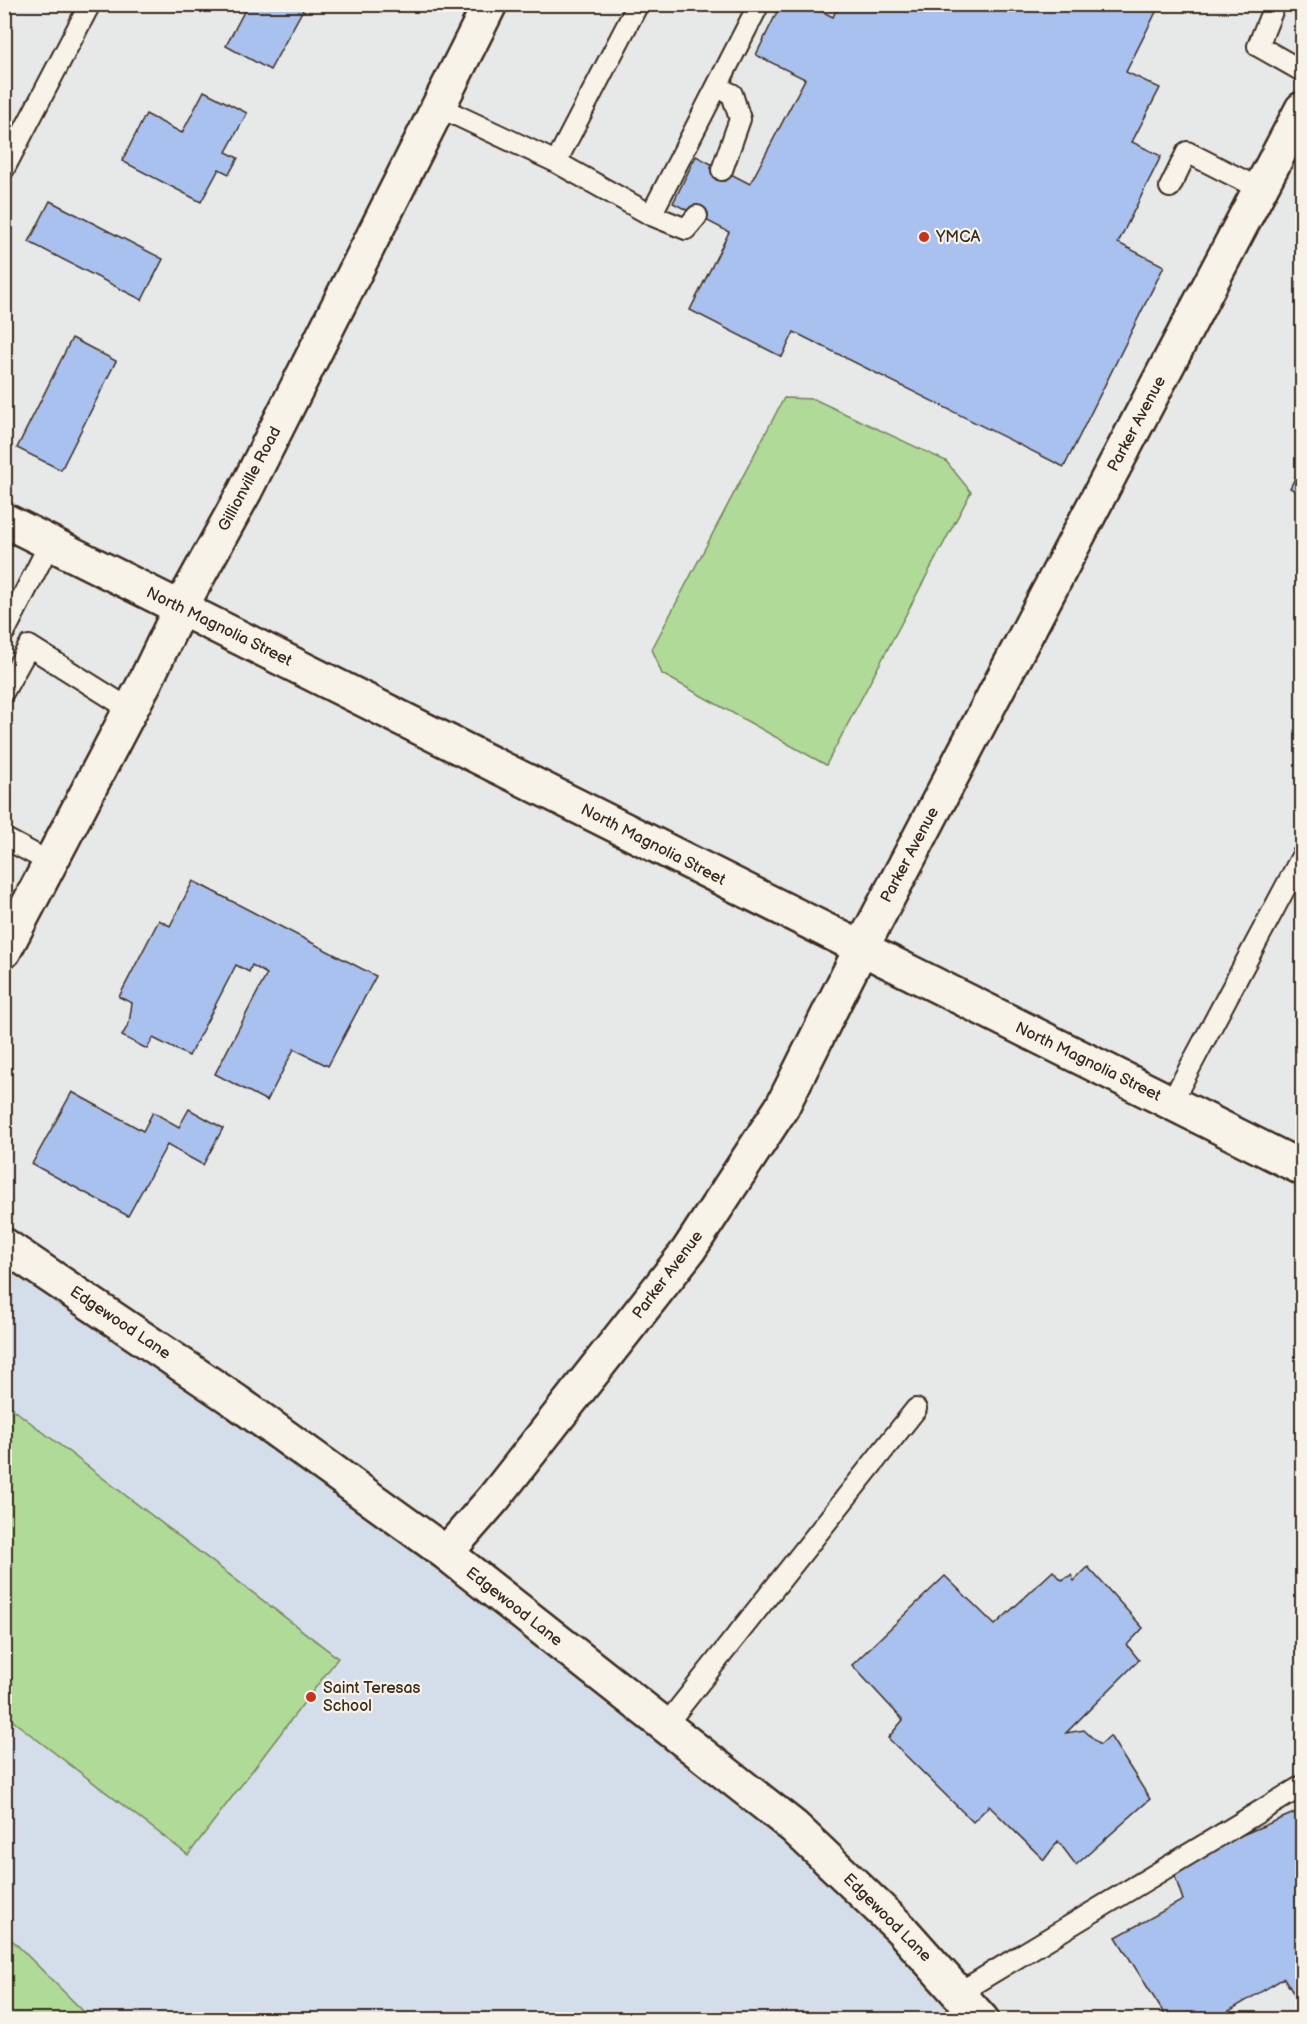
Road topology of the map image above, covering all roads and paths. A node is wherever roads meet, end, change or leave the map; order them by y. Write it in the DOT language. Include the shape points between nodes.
graph roads {
  1 [pos="90,4"];
  2 [pos="490,4"];
  3 [pos="638,4"];
  4 [pos="759,4"];
  5 [pos="1275,4"];
  6 [pos="1302,71"];
  7 [pos="717,87"];
  8 [pos="439,107"];
  9 [pos="1302,109"];
  10 [pos="556,162"];
  11 [pos="4,169"];
  12 [pos="722,170"];
  13 [pos="1170,188"];
  14 [pos="1260,189"];
  15 [pos="651,215"];
  16 [pos="698,216"];
  17 [pos="4,520"];
  18 [pos="50,543"];
  19 [pos="181,607"];
  20 [pos="5,631"];
  21 [pos="29,646"];
  22 [pos="4,691"];
  23 [pos="131,710"];
  24 [pos="4,838"];
  25 [pos="1302,856"];
  26 [pos="51,863"];
  27 [pos="861,949"];
  28 [pos="4,951"];
  29 [pos="1171,1103"];
  30 [pos="1302,1168"];
  31 [pos="4,1245"];
  32 [pos="916,1409"];
  33 [pos="446,1553"];
  34 [pos="665,1726"];
  35 [pos="1302,1786"];
  36 [pos="960,1992"];
  37 [pos="982,2019"];
  1 -- 11 [label="lane"];
  2 -- 8 [label="street, Gillionville Road"];
  3 -- 10 [label="lane"];
  4 -- 7 [label="lane"];
  5 -- 6 [label="lane" via="1258,46"];
  7 -- 12 [label="lane" via="732,94 740,119"];
  7 -- 15 [label="lane"];
  8 -- 10 [label="lane"];
  8 -- 19 [label="street, Gillionville Road" via="245,491"];
  9 -- 14 [label="street, Parker Avenue"];
  10 -- 15 [label="lane"];
  13 -- 14 [label="lane" via="1186,152"];
  14 -- 27 [label="street, Parker Avenue"];
  15 -- 16 [label="lane" via="686,229"];
  17 -- 18 [label="street, North Magnolia Street"];
  18 -- 19 [label="street, North Magnolia Street"];
  18 -- 20 [label="lane"];
  19 -- 23 [label="street, Gillionville Road"];
  19 -- 27 [label="street, North Magnolia Street"];
  20 -- 21 [label="lane"];
  21 -- 22 [label="lane"];
  21 -- 23 [label="lane"];
  23 -- 26 [label="street, Gillionville Road"];
  24 -- 26 [label="lane"];
  25 -- 29 [label="lane"];
  26 -- 28 [label="street, Gillionville Road"];
  27 -- 29 [label="street, North Magnolia Street"];
  27 -- 33 [label="street, Parker Avenue" via="782,1107 722,1202 502,1488"];
  29 -- 30 [label="street, North Magnolia Street"];
  31 -- 33 [label="street, Edgewood Lane" via="237,1402"];
  32 -- 34 [label="lane"];
  33 -- 34 [label="street, Edgewood Lane"];
  34 -- 36 [label="street, Edgewood Lane" via="794,1827 901,1929"];
  35 -- 36 [label="lane"];
  36 -- 37 [label="street, Edgewood Lane"];
}
